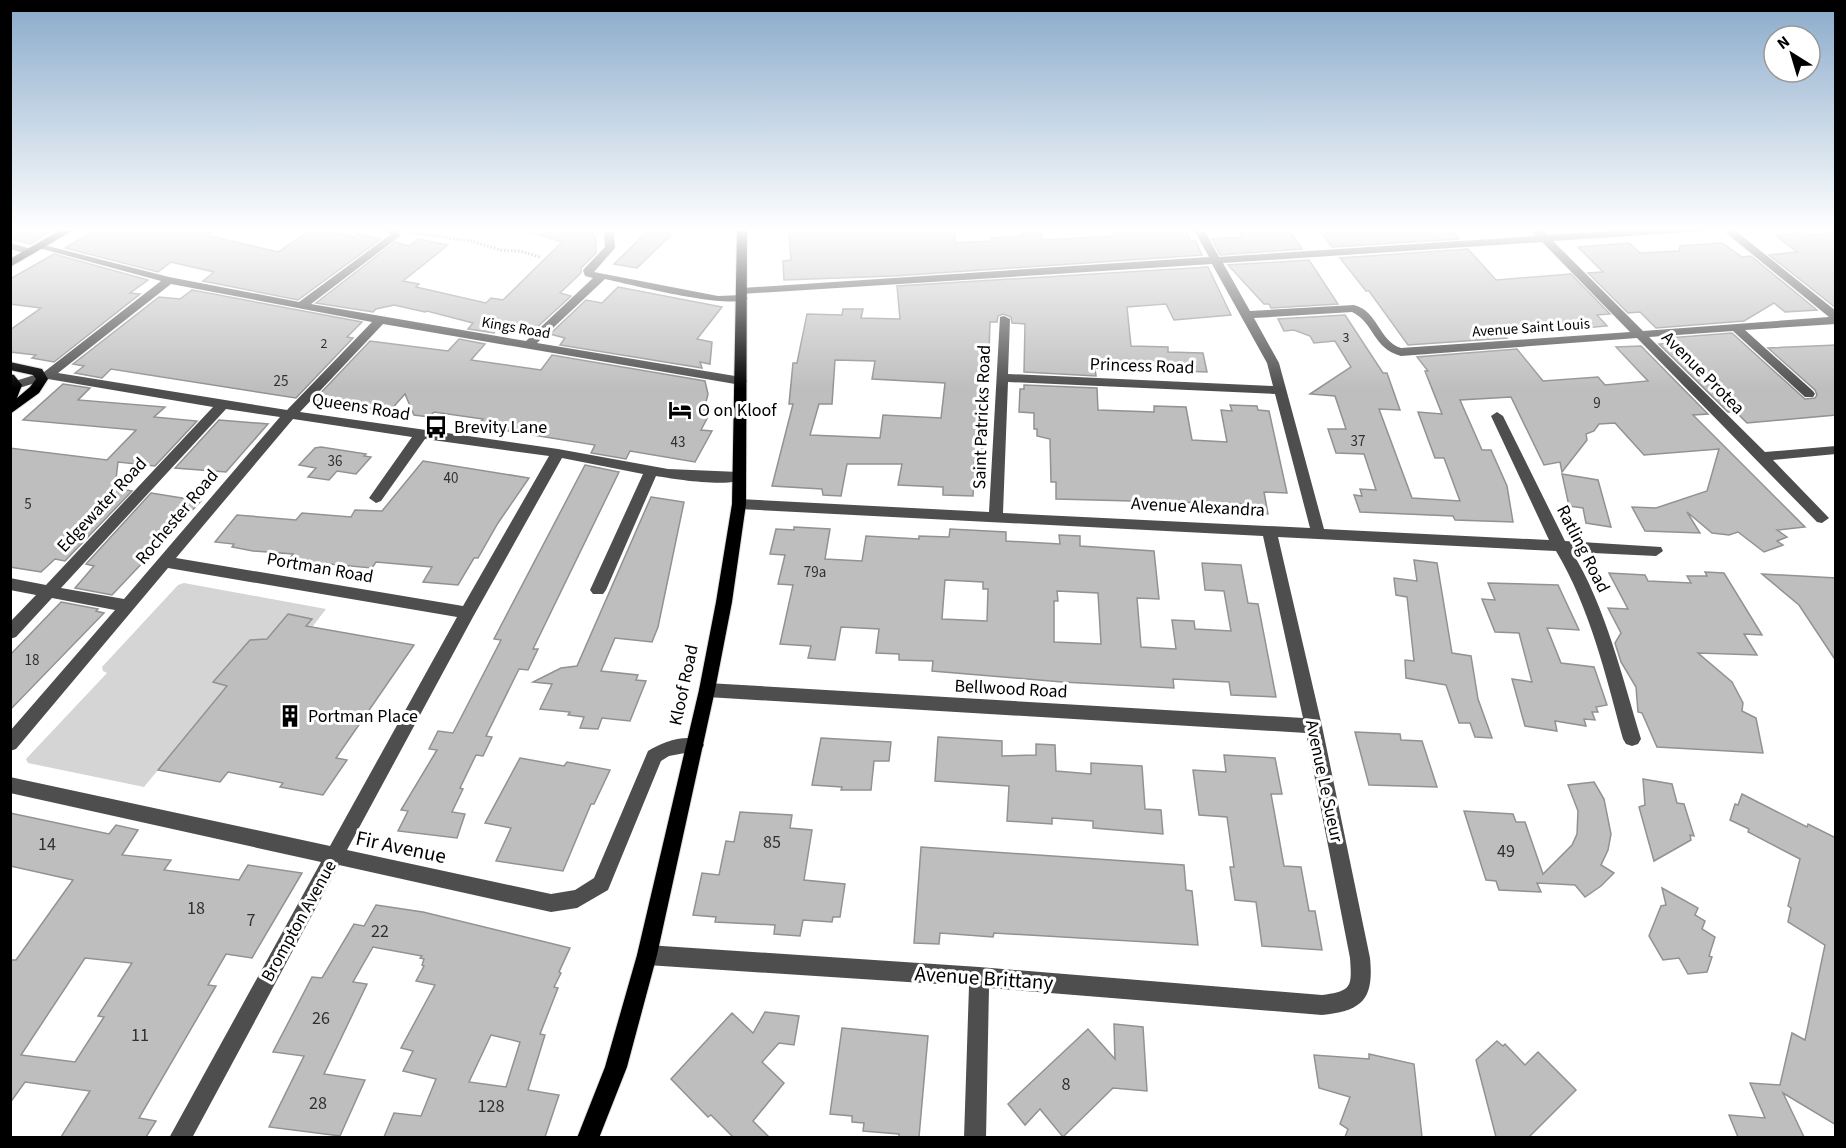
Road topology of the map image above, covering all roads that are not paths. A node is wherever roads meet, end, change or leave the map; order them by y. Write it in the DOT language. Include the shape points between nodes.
graph roads {
  1 [pos="167,282"];
  2 [pos="177,282"];
  3 [pos="335,282"];
  4 [pos="596,282"];
  5 [pos="637,282"];
  6 [pos="742,282"];
  7 [pos="921,282"];
  8 [pos="1229,282"];
  9 [pos="1587,282"];
  10 [pos="1790,282"];
  11 [pos="742,294"];
  12 [pos="302,306"];
  13 [pos="1248,315"];
  14 [pos="1004,319"];
  15 [pos="1836,319"];
  16 [pos="379,321"];
  17 [pos="1735,327"];
  18 [pos="1640,335"];
  19 [pos="527,346"];
  20 [pos="10,366"];
  21 [pos="45,377"];
  22 [pos="1001,378"];
  23 [pos="741,381"];
  24 [pos="13,382"];
  25 [pos="1281,390"];
  26 [pos="1809,394"];
  27 [pos="10,399"];
  28 [pos="223,404"];
  29 [pos="10,410"];
  30 [pos="290,414"];
  31 [pos="1497,416"];
  32 [pos="421,434"];
  33 [pos="1836,450"];
  34 [pos="558,453"];
  35 [pos="1761,457"];
  36 [pos="652,470"];
  37 [pos="739,477"];
  38 [pos="376,498"];
  39 [pos="739,504"];
  40 [pos="996,517"];
  41 [pos="1822,518"];
  42 [pos="1269,530"];
  43 [pos="1318,532"];
  44 [pos="1562,546"];
  45 [pos="1656,551"];
  46 [pos="166,562"];
  47 [pos="10,584"];
  48 [pos="598,590"];
  49 [pos="50,591"];
  50 [pos="127,606"];
  51 [pos="467,613"];
  52 [pos="10,633"];
  53 [pos="707,690"];
  54 [pos="1313,726"];
  55 [pos="1632,739"];
  56 [pos="10,744"];
  57 [pos="695,745"];
  58 [pos="10,785"];
  59 [pos="335,855"];
  60 [pos="647,955"];
  61 [pos="979,977"];
  62 [pos="1322,1005"];
  63 [pos="180,1137"];
  64 [pos="588,1137"];
  65 [pos="975,1137"];
  1 -- 21 [label="street"];
  2 -- 12 [label="street, Kings Road"];
  3 -- 12 [label="street"];
  4 -- 19 [label="street"];
  5 -- 11 [label="street" via="718,299"];
  6 -- 11 [label="main road, Kloof Road"];
  7 -- 11 [label="street"];
  8 -- 13 [label="street"];
  9 -- 18 [label="street, Avenue Protea"];
  10 -- 15 [label="street"];
  11 -- 23 [label="main road, Kloof Road"];
  12 -- 16 [label="street, Kings Road"];
  13 -- 18 [label="street, Avenue Saint Louis" via="1354,308 1397,352"];
  13 -- 25 [label="street" via="1269,354"];
  14 -- 22 [label="street, Saint Patricks Road"];
  15 -- 17 [label="street, Avenue Saint Louis"];
  16 -- 19 [label="street, Kings Road"];
  16 -- 30 [label="street, Rochester Road"];
  17 -- 18 [label="street, Avenue Saint Louis"];
  17 -- 26 [label="street"];
  18 -- 35 [label="street, Avenue Protea"];
  19 -- 23 [label="street, Kings Road"];
  20 -- 21 [label="main road, Queens Road"];
  21 -- 24 [label="street"];
  21 -- 28 [label="street, Queens Road"];
  21 -- 29 [label="main road"];
  22 -- 25 [label="street, Princess Road"];
  22 -- 40 [label="street, Saint Patricks Road"];
  23 -- 37 [label="main road, Kloof Road"];
  24 -- 27 [label="main road"];
  25 -- 43 [label="street"];
  28 -- 30 [label="street, Queens Road"];
  28 -- 49 [label="street, Edgewater Road"];
  30 -- 32 [label="street, Queens Road"];
  30 -- 46 [label="street, Rochester Road"];
  31 -- 44 [label="street, Ratling Road" via="1550,529"];
  32 -- 34 [label="street, Queens Road"];
  32 -- 38 [label="street"];
  33 -- 35 [label="street"];
  34 -- 36 [label="street, Queens Road"];
  34 -- 51 [label="street, Brompton Avenue"];
  35 -- 41 [label="street, Avenue Protea"];
  36 -- 37 [label="street, Queens Road"];
  36 -- 48 [label="street"];
  37 -- 39 [label="main road, Kloof Road"];
  39 -- 40 [label="street, Avenue Alexandra"];
  39 -- 53 [label="main road, Kloof Road"];
  40 -- 42 [label="street, Avenue Alexandra"];
  42 -- 43 [label="street, Avenue Alexandra"];
  42 -- 54 [label="street, Avenue Le Sueur"];
  43 -- 44 [label="street, Avenue Alexandra"];
  44 -- 45 [label="street, Avenue Alexandra"];
  44 -- 55 [label="street, Ratling Road" via="1598,628"];
  46 -- 50 [label="street, Rochester Road"];
  46 -- 51 [label="street, Portman Road"];
  47 -- 49 [label="street"];
  49 -- 50 [label="street"];
  49 -- 52 [label="street, Edgewater Road"];
  50 -- 56 [label="street, Rochester Road"];
  51 -- 59 [label="street, Brompton Avenue"];
  53 -- 54 [label="street, Bellwood Road"];
  53 -- 57 [label="main road, Kloof Road"];
  54 -- 62 [label="street, Avenue Le Sueur" via="1362,980 1359,992 1346,1003"];
  57 -- 59 [label="street, Fir Avenue" via="666,749 654,756 605,876 595,889 571,901 550,903"];
  57 -- 60 [label="main road, Kloof Road"];
  58 -- 59 [label="street, Fir Avenue"];
  59 -- 63 [label="street, Brompton Avenue"];
  60 -- 61 [label="street, Avenue Brittany"];
  60 -- 64 [label="main road, Kloof Road" via="616,1067"];
  61 -- 62 [label="street, Avenue Brittany"];
  61 -- 65 [label="street"];
}
